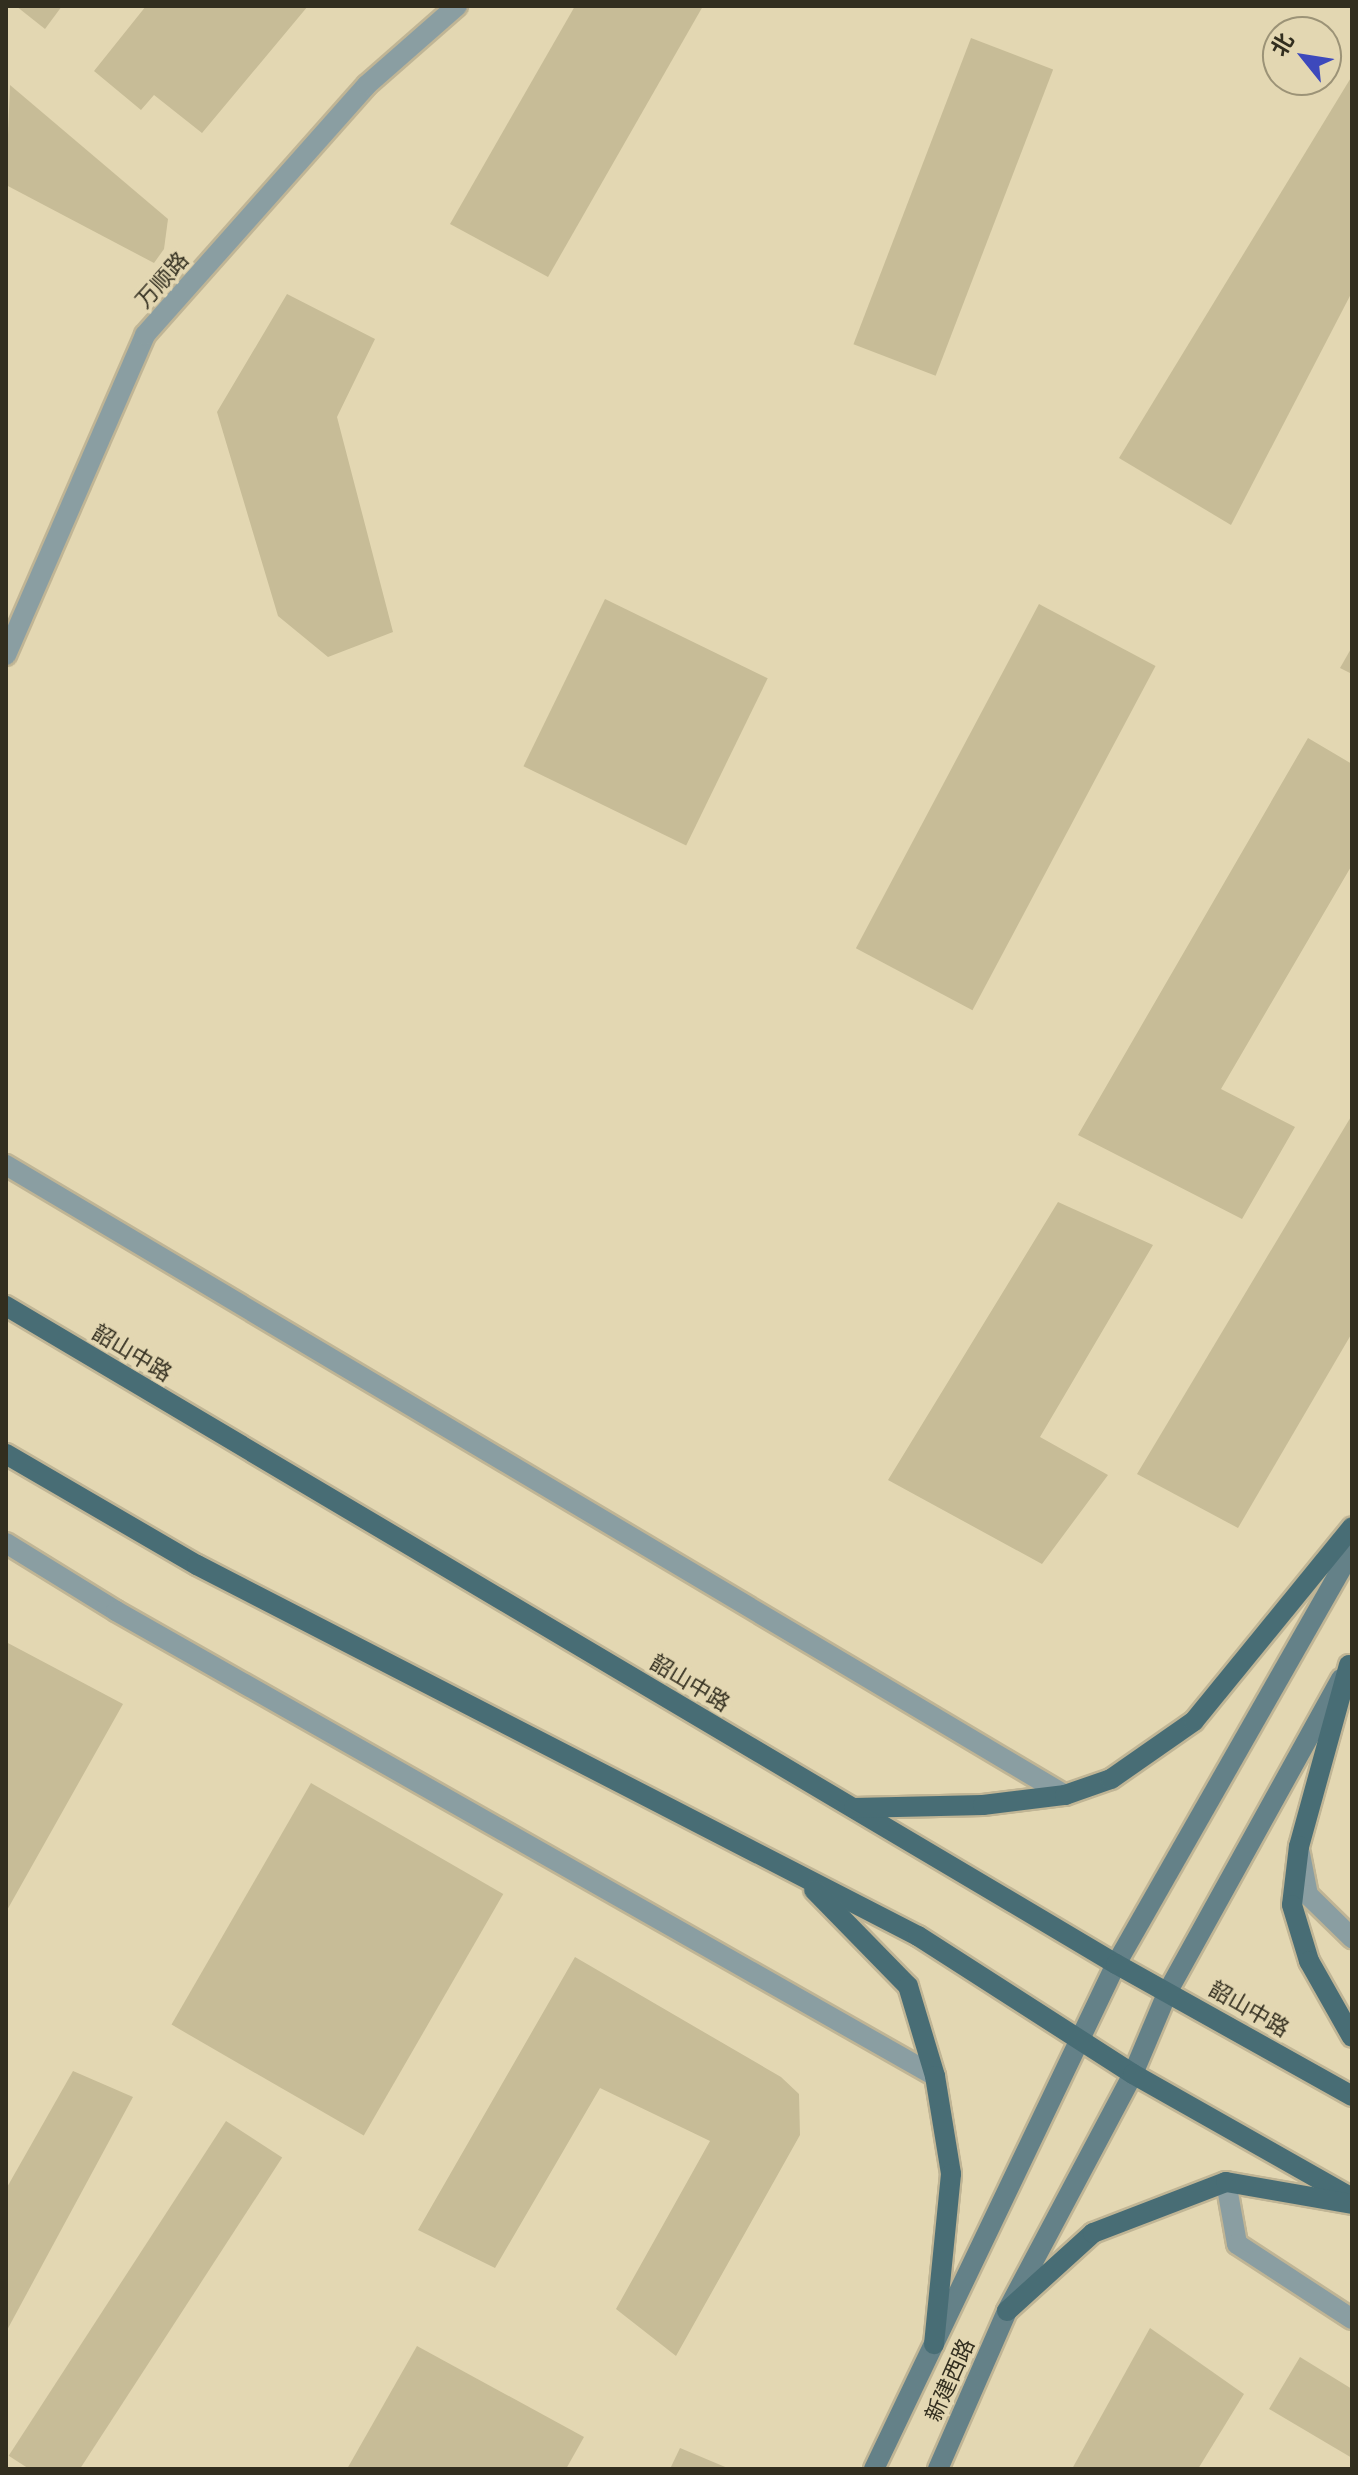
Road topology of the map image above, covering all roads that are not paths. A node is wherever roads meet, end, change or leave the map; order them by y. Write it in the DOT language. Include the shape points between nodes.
graph roads {
  1 [pos="457,6"];
  2 [pos="6,655"];
  3 [pos="6,1165"];
  4 [pos="6,1306"];
  5 [pos="6,1454"];
  6 [pos="1352,1527"];
  7 [pos="6,1543"];
  8 [pos="1352,1551"];
  9 [pos="1350,1663"];
  10 [pos="1065,1795"];
  11 [pos="854,1808"];
  12 [pos="1299,1846"];
  13 [pos="800,1876"];
  14 [pos="1352,1938"];
  15 [pos="1116,1964"];
  16 [pos="1168,1990"];
  17 [pos="1079,2036"];
  18 [pos="1352,2037"];
  19 [pos="1133,2074"];
  20 [pos="935,2076"];
  21 [pos="1352,2096"];
  22 [pos="1226,2182"];
  23 [pos="1352,2198"];
  24 [pos="1352,2204"];
  25 [pos="1007,2311"];
  26 [pos="1352,2319"];
  27 [pos="934,2344"];
  28 [pos="874,2469"];
  29 [pos="938,2469"];
  1 -- 2 [label="street, 万顺路" via="367,85 145,335"];
  3 -- 10 [label="street"];
  4 -- 11 [label="main road, 韶山中路"];
  5 -- 13 [label="main road" via="197,1565"];
  6 -- 10 [label="main road" via="1194,1721 1111,1779"];
  7 -- 20 [label="street" via="116,1611"];
  8 -- 15 [label="main road, 新建西路"];
  9 -- 12 [label="main road"];
  9 -- 16 [label="main road, 新建西路"];
  10 -- 11 [label="main road" via="983,1805"];
  11 -- 15 [label="main road, 韶山中路"];
  12 -- 14 [label="street" via="1308,1895"];
  12 -- 18 [label="main road" via="1292,1905 1309,1961"];
  13 -- 17 [label="main road" via="918,1936"];
  13 -- 20 [label="main road" via="908,1986"];
  15 -- 16 [label="main road, 韶山中路"];
  15 -- 17 [label="main road, 新建西路"];
  16 -- 19 [label="main road, 新建西路"];
  16 -- 21 [label="main road, 韶山中路"];
  17 -- 19 [label="main road"];
  17 -- 27 [label="main road, 新建西路"];
  19 -- 23 [label="main road"];
  19 -- 25 [label="main road, 新建西路"];
  20 -- 27 [label="main road" via="951,2174"];
  22 -- 24 [label="main road"];
  22 -- 25 [label="main road" via="1093,2233"];
  22 -- 26 [label="street" via="1237,2244"];
  25 -- 29 [label="main road, 新建西路"];
  27 -- 28 [label="main road, 新建西路"];
}
